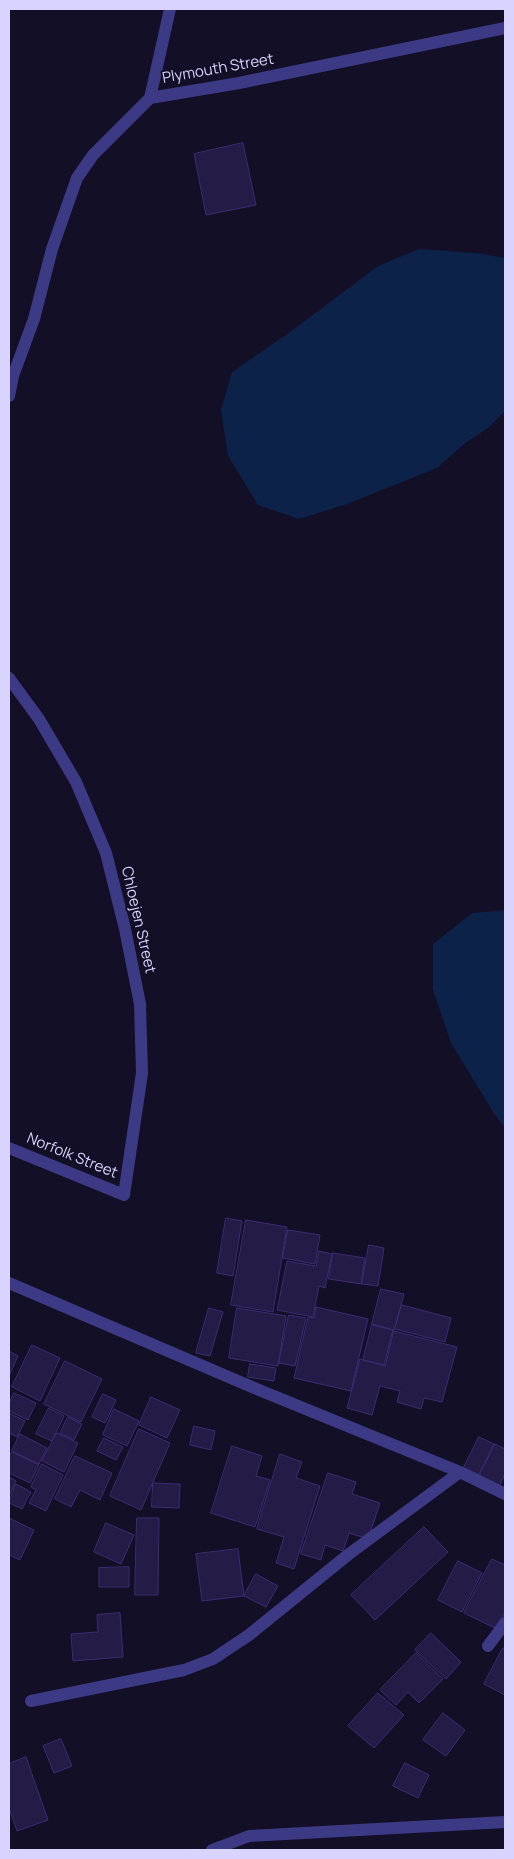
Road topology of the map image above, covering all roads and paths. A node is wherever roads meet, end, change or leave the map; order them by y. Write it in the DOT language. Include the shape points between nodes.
graph roads {
  1 [pos="170,9"];
  2 [pos="505,28"];
  3 [pos="150,98"];
  4 [pos="11,375"];
  5 [pos="9,396"];
  6 [pos="9,678"];
  7 [pos="9,1148"];
  8 [pos="124,1195"];
  9 [pos="9,1283"];
  10 [pos="460,1472"];
  11 [pos="505,1494"];
  12 [pos="505,1623"];
  13 [pos="488,1646"];
  14 [pos="31,1700"];
  15 [pos="505,1822"];
  16 [pos="212,1850"];
  1 -- 3 [label="street"];
  2 -- 3 [label="street, Plymouth Street" via="239,83"];
  3 -- 4 [label="street, Plymouth Street" via="93,155 77,178 52,249 34,320"];
  4 -- 5 [label="street, Plymouth Street"];
  6 -- 8 [label="street, Chloejen Street" via="39,719 76,782 106,853 125,929 140,1004 142,1073"];
  7 -- 8 [label="street, Norfolk Street"];
  9 -- 10 [label="street"];
  10 -- 11 [label="street"];
  10 -- 14 [label="street" via="341,1560 249,1635 213,1659 184,1670"];
  12 -- 13 [label="street"];
  15 -- 16 [label="street" via="249,1836"];
}
